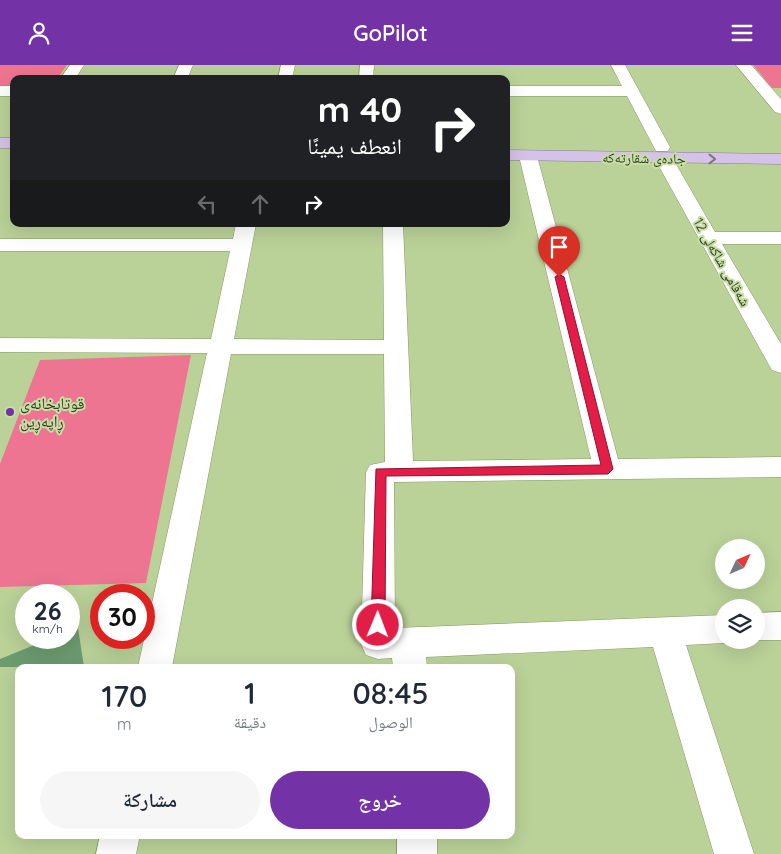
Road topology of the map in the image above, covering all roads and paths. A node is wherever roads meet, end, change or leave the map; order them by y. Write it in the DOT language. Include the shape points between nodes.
graph roads {
  1 [pos="618,65"];
  2 [pos="743,65"];
  3 [pos="510,91"];
  4 [pos="632,91"];
  5 [pos="774,91"];
  6 [pos="781,109"];
  7 [pos="510,145"];
  8 [pos="781,145"];
  9 [pos="663,153"];
  10 [pos="510,155"];
  11 [pos="528,156"];
  12 [pos="781,159"];
  13 [pos="393,227"];
  14 [pos="243,234"];
  15 [pos="707,238"];
  16 [pos="781,238"];
  17 [pos="0,245"];
  18 [pos="771,332"];
  19 [pos="0,345"];
  20 [pos="220,345"];
  21 [pos="395,347"];
  22 [pos="781,365"];
  23 [pos="781,467"];
  24 [pos="608,469"];
  25 [pos="399,472"];
  26 [pos="781,626"];
  27 [pos="765,627"];
  28 [pos="715,629"];
  29 [pos="665,631"];
  30 [pos="409,655"];
  31 [pos="156,664"];
  32 [pos="119,839"];
  33 [pos="417,839"];
  34 [pos="116,854"];
  35 [pos="417,854"];
  36 [pos="734,854"];
  1 -- 4 [label="street, شەقامی شاکەلی 12"];
  2 -- 5 [label="street"];
  3 -- 4 [label="street"];
  4 -- 9 [label="street, شەقامی شاکەلی 12"];
  5 -- 6 [label="street"];
  7 -- 9 [label="main road, جادەی شقارتەکە"];
  8 -- 9 [label="main road, جادەی شقارتەکە"];
  9 -- 11 [label="main road, جادەی شقارتەکە"];
  9 -- 12 [label="main road, جادەی شقارتەکە, one-way"];
  9 -- 15 [label="street, شەقامی شاکەلی 12"];
  10 -- 11 [label="main road, جادەی شقارتەکە"];
  11 -- 24 [label="street"];
  13 -- 21 [label="street"];
  14 -- 17 [label="street"];
  14 -- 20 [label="street"];
  15 -- 16 [label="street"];
  15 -- 18 [label="street, شەقامی شاکەلی 12"];
  18 -- 22 [label="street, شەقامی شاکەلی 12"];
  19 -- 20 [label="street"];
  20 -- 21 [label="street"];
  20 -- 31 [label="street"];
  21 -- 25 [label="street"];
  23 -- 24 [label="street"];
  24 -- 25 [label="street"];
  25 -- 30 [label="street" via="380,472 378,644"];
  26 -- 27 [label="street"];
  28 -- 29 [label="street"];
  29 -- 30 [label="street"];
  29 -- 36 [label="street"];
  32 -- 34 [label="street"];
  33 -- 35 [label="street"];
}
